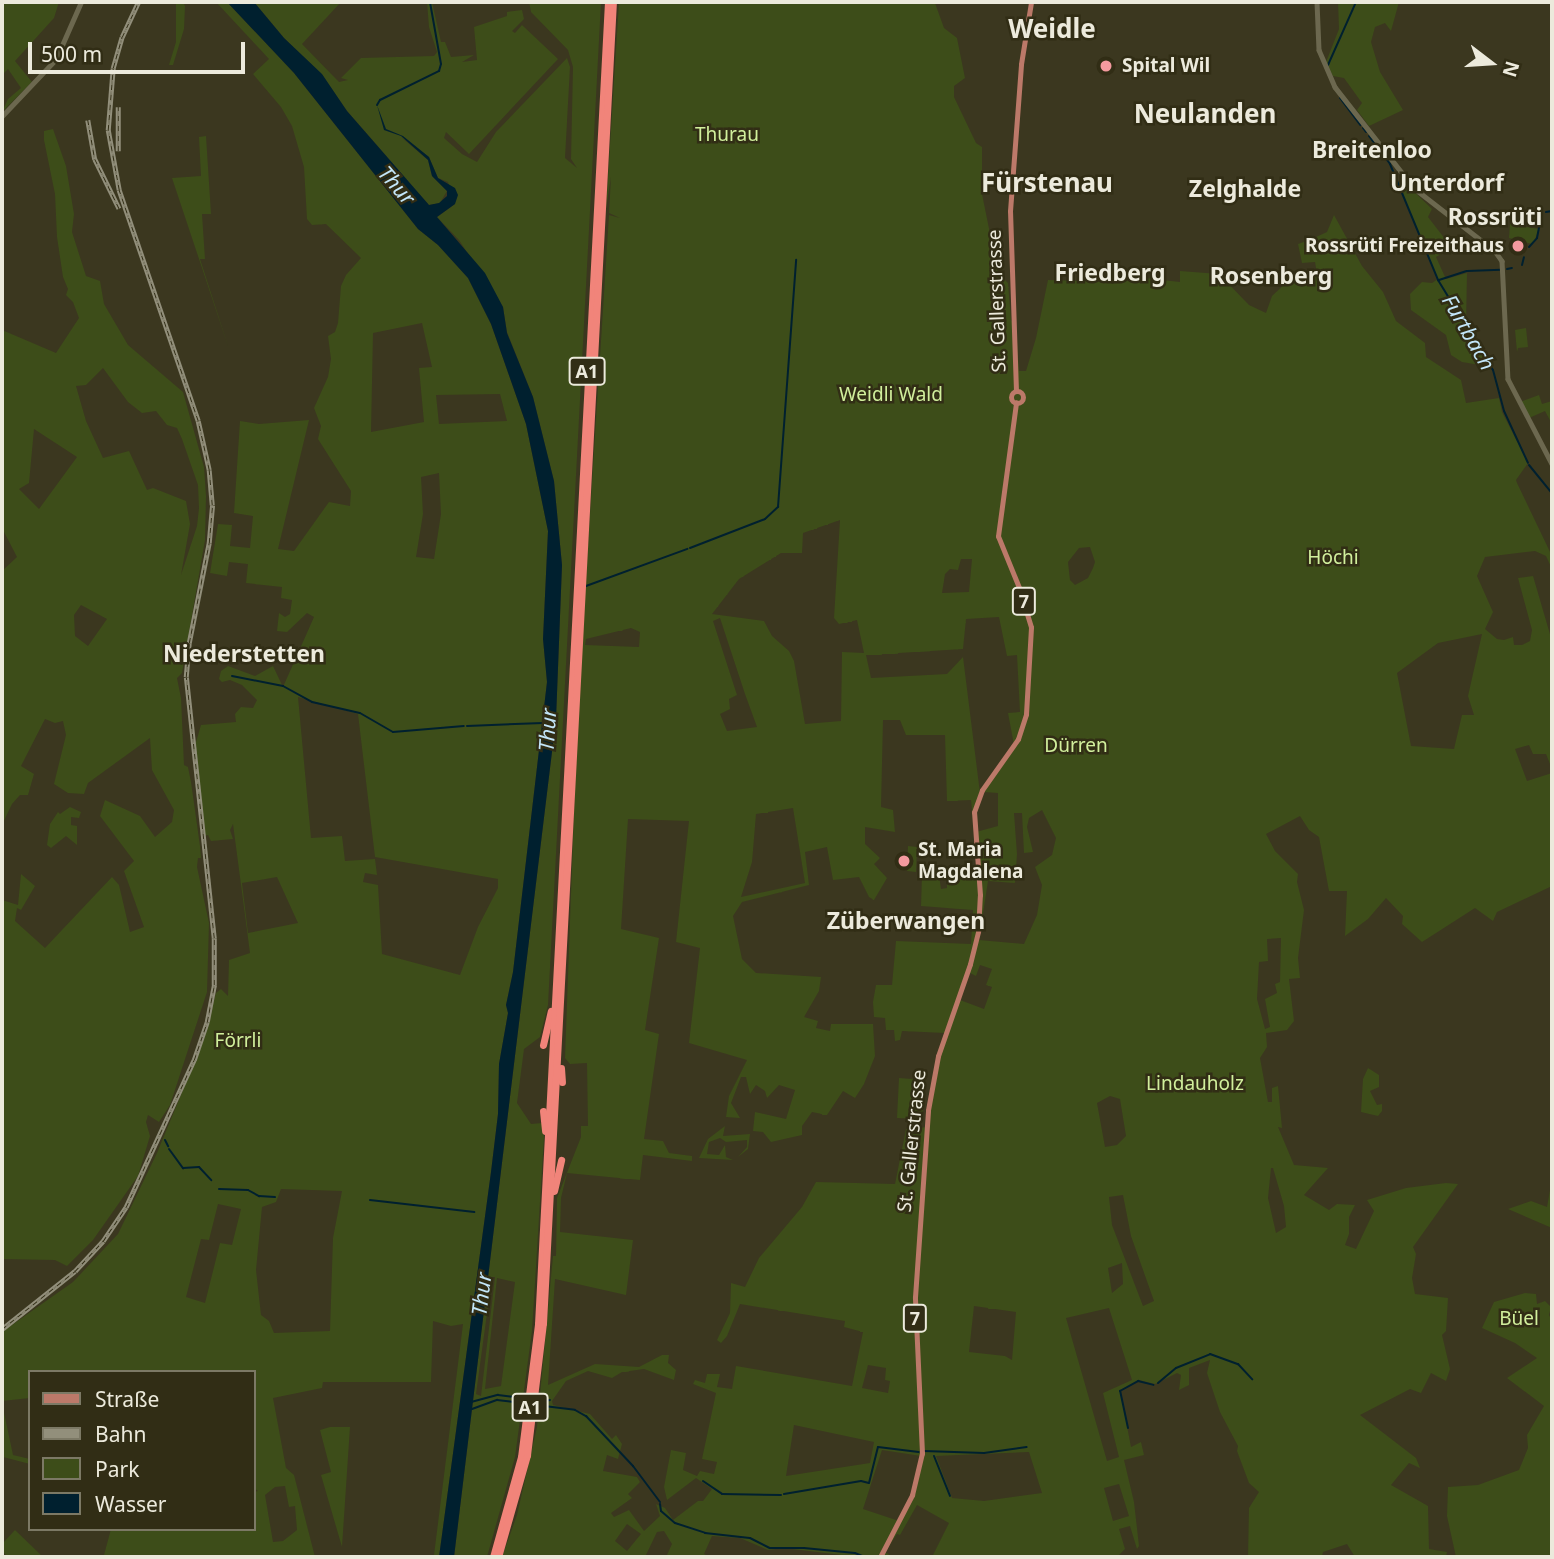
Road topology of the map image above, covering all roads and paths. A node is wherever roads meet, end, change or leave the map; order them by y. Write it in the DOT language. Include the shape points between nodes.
graph roads {
  1 [pos="81,2"];
  2 [pos="610,2"];
  3 [pos="1031,2"];
  4 [pos="1317,2"];
  5 [pos="2,116"];
  6 [pos="1552,464"];
  7 [pos="579,588"];
  8 [pos="557,972"];
  9 [pos="560,1021"];
  10 [pos="543,1045"];
  11 [pos="562,1083"];
  12 [pos="543,1111"];
  13 [pos="561,1160"];
  14 [pos="547,1170"];
  15 [pos="549,1223"];
  16 [pos="545,1251"];
  17 [pos="493,1557"];
  18 [pos="498,1557"];
  19 [pos="880,1557"];
  1 -- 5 [label="main road" via="56,59"];
  2 -- 7 [label="highway, A1"];
  3 -- 19 [label="main road, St. Gallerstrasse / 7" via="1010,211 1016,391 1023,398 1016,402 998,536 1031,627 1027,707 1018,739 974,808 978,931 937,1056 930,1092 915,1297 922,1451 909,1502"];
  4 -- 6 [label="main road" via="1319,50 1338,91 1414,188 1502,261 1509,382"];
  7 -- 8 [label="highway, A1"];
  7 -- 9 [label="highway, A1"];
  8 -- 10 [label="highway, A1"];
  8 -- 14 [label="highway, A1"];
  9 -- 11 [label="highway, A1"];
  9 -- 15 [label="highway, A1"];
  12 -- 14 [label="highway, A1"];
  13 -- 15 [label="highway, A1"];
  14 -- 16 [label="highway, A1"];
  15 -- 16 [label="highway, A1"];
  16 -- 17 [label="highway, A1" via="527,1427"];
  16 -- 18 [label="highway, A1" via="531,1433"];
}
